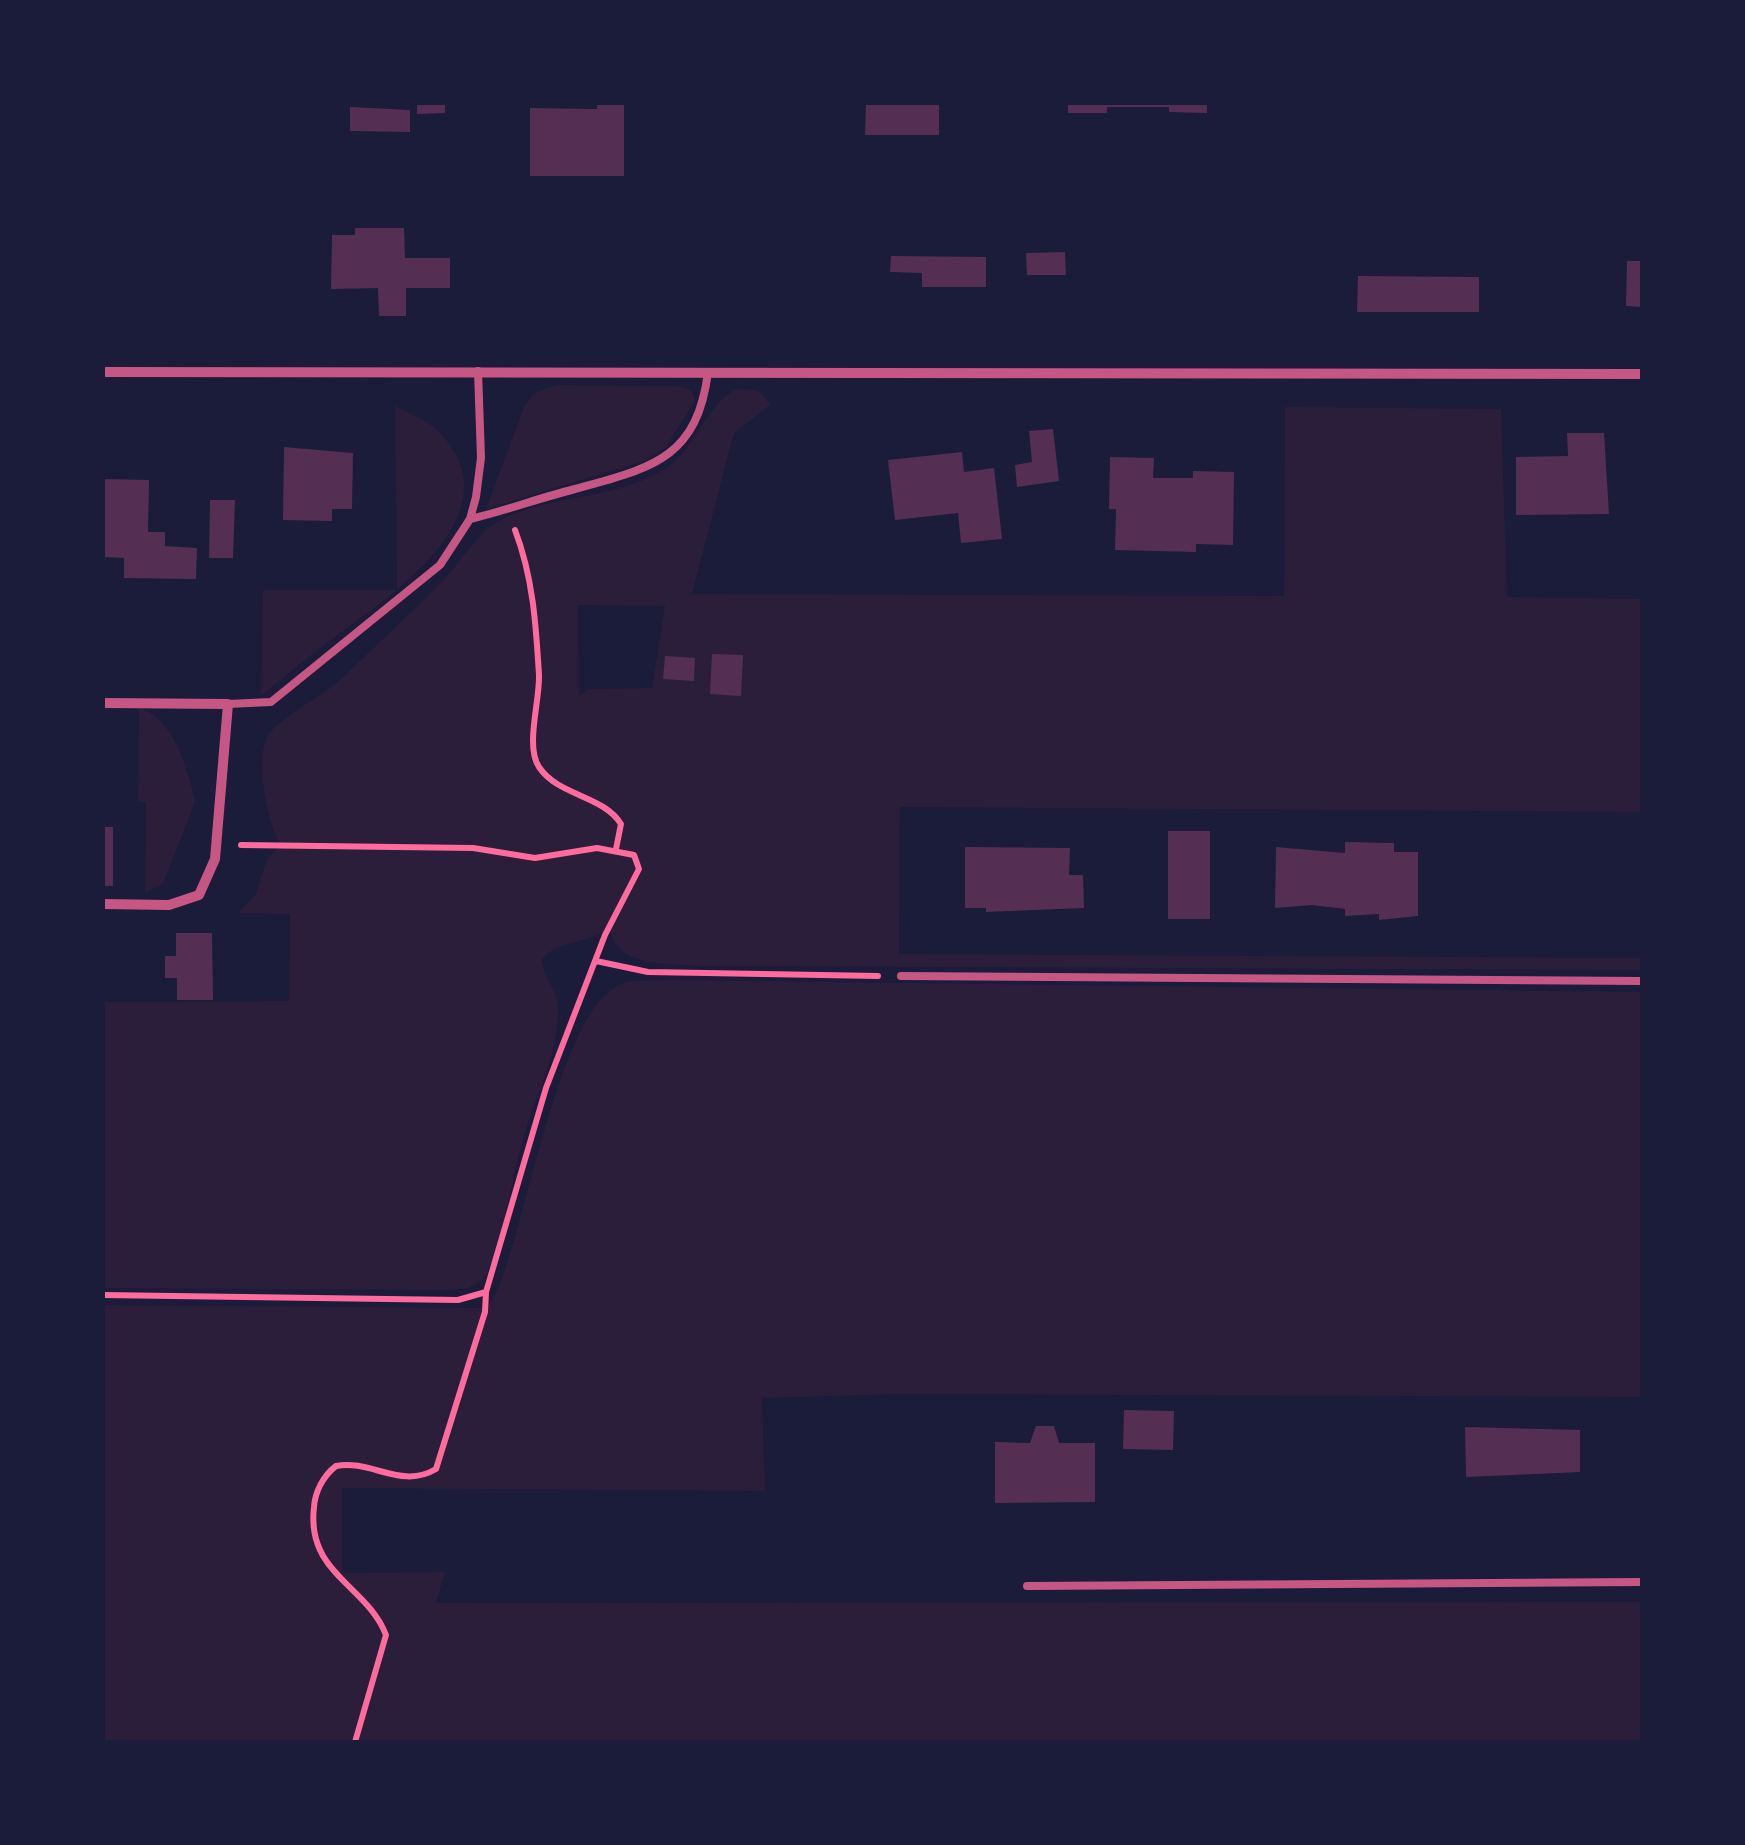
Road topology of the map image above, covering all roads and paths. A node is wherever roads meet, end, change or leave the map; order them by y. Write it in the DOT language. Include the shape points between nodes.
graph roads {
  1 [pos="478,370"];
  2 [pos="708,370"];
  3 [pos="102,372"];
  4 [pos="1642,374"];
  5 [pos="507,510"];
  6 [pos="470,520"];
  7 [pos="102,703"];
  8 [pos="228,704"];
  9 [pos="216,844"];
  10 [pos="616,849"];
  11 [pos="102,904"];
  12 [pos="596,961"];
  13 [pos="901,976"];
  14 [pos="1642,980"];
  15 [pos="486,1292"];
  16 [pos="102,1295"];
  17 [pos="1642,1582"];
  18 [pos="1027,1586"];
  19 [pos="355,1742"];
  1 -- 2 [label="street"];
  1 -- 3 [label="street"];
  1 -- 6 [label="lane" via="482,458"];
  2 -- 4 [label="street"];
  2 -- 5 [label="lane" via="700,410 674,452 631,475"];
  5 -- 6 [label="lane"];
  5 -- 10 [label="path" via="531,575 537,766 614,814 620,824"];
  6 -- 8 [label="lane" via="440,565 283,693 256,705"];
  7 -- 8 [label="street"];
  8 -- 9 [label="street"];
  9 -- 10 [label="path" via="474,848 535,858 573,848"];
  9 -- 11 [label="street" via="210,877 184,903"];
  10 -- 12 [label="path" via="634,855 640,869"];
  12 -- 13 [label="path" via="648,972"];
  12 -- 15 [label="path" via="546,1088"];
  13 -- 14 [label="lane"];
  15 -- 16 [label="path" via="458,1300"];
  15 -- 19 [label="path" via="436,1469 410,1478 353,1463 336,1466 314,1503 315,1541 326,1562 386,1635"];
  17 -- 18 [label="lane"];
}
